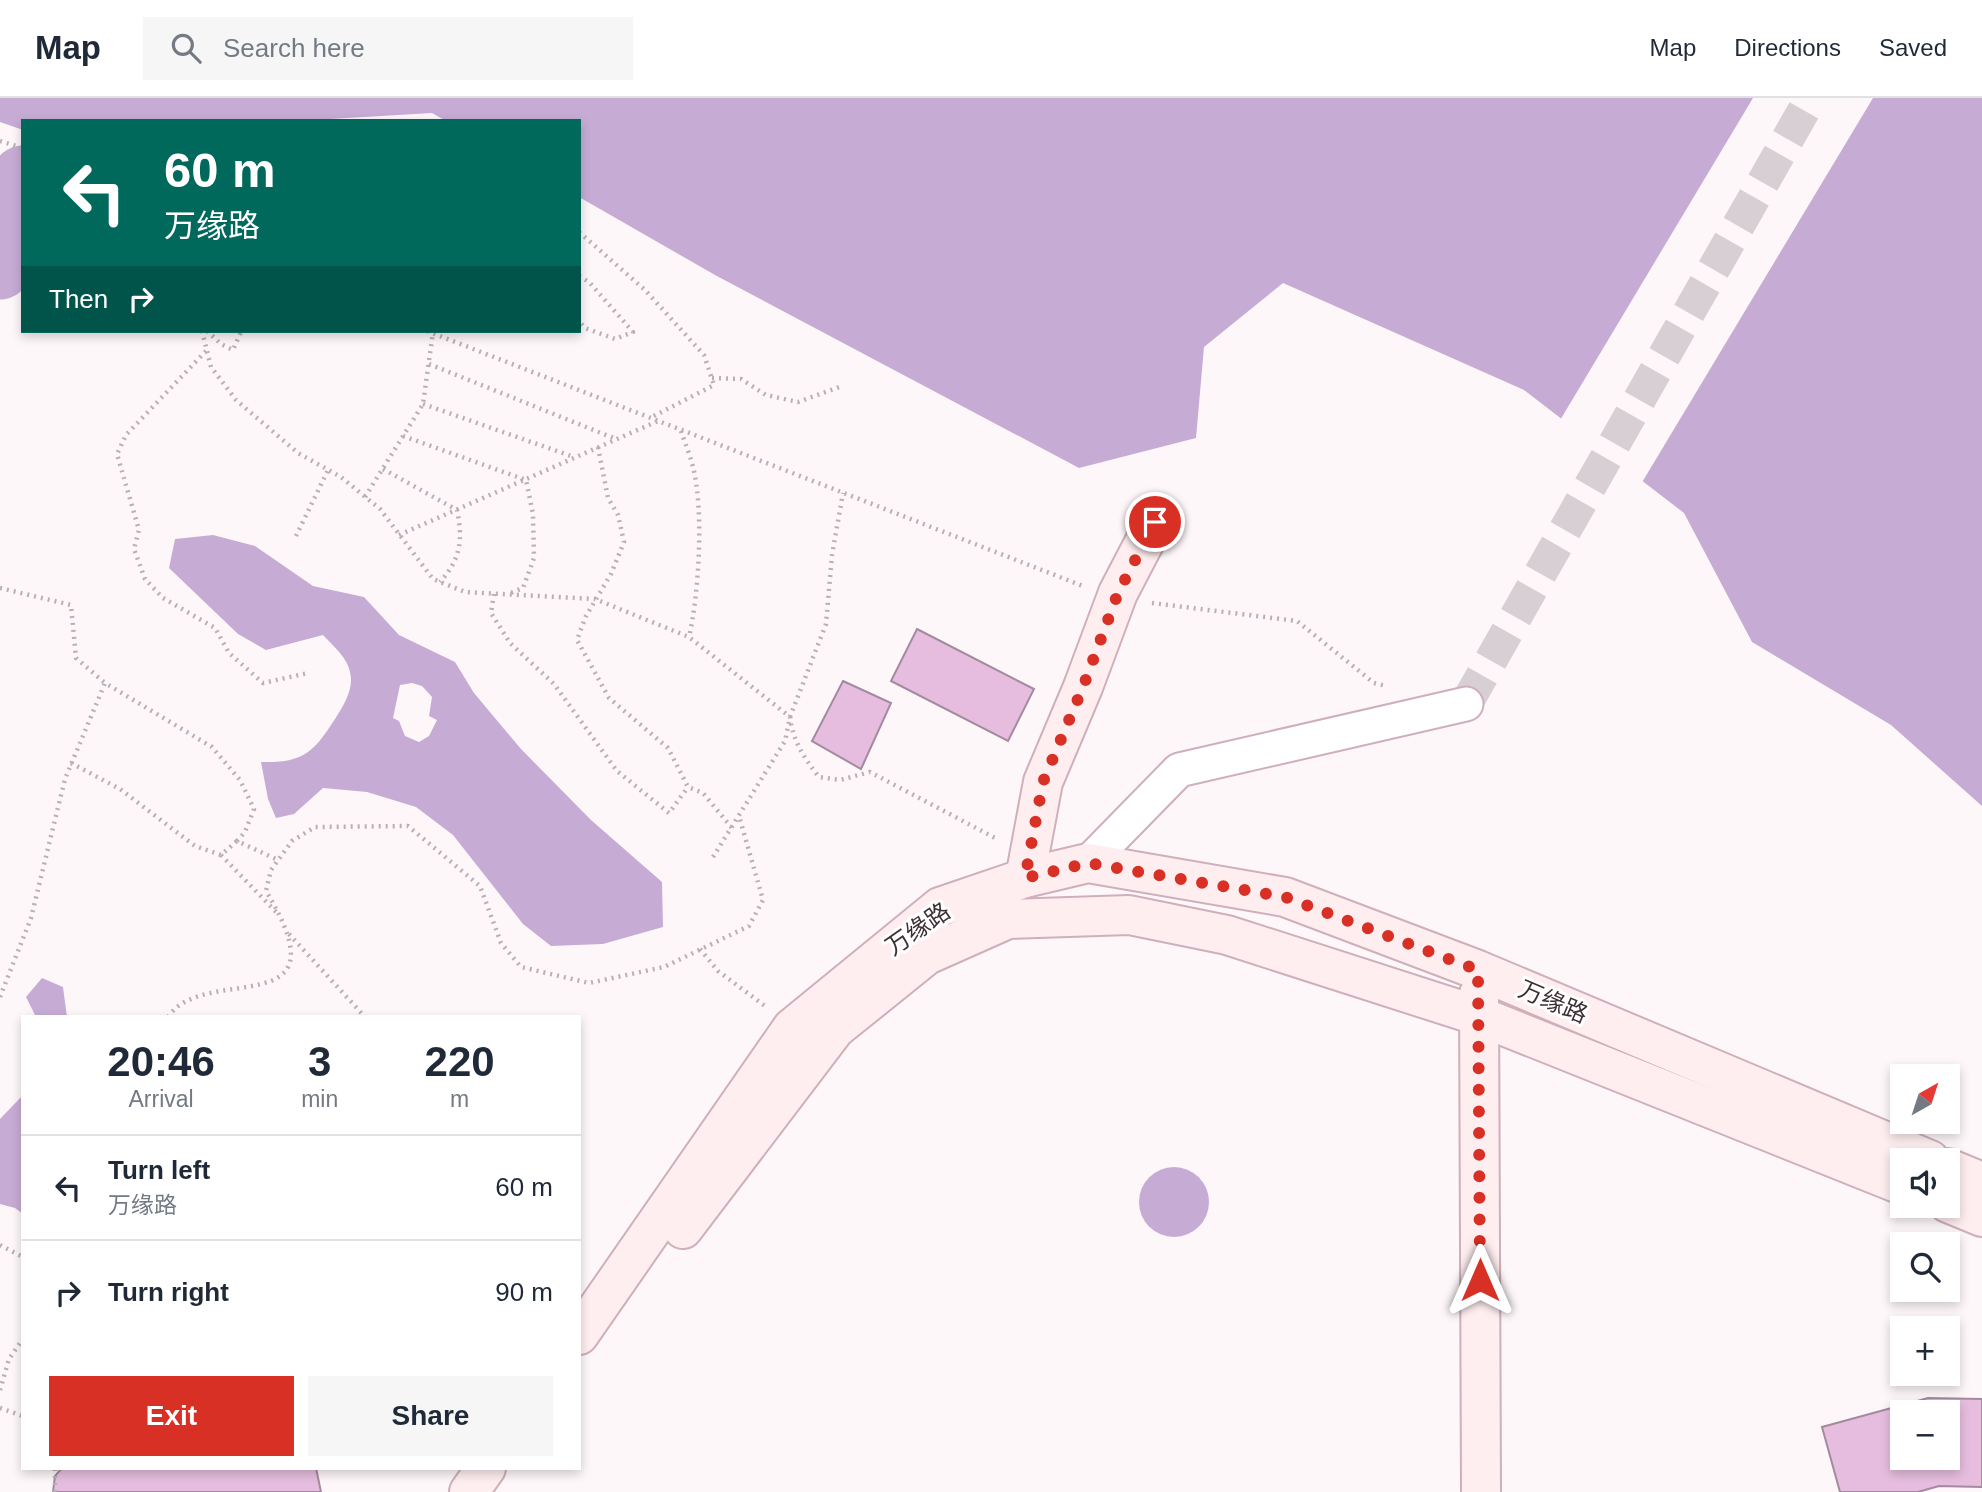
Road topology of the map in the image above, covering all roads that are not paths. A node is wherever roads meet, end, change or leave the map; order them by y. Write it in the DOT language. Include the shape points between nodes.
graph roads {
  1 [pos="1155,522"];
  2 [pos="1466,704"];
  3 [pos="1088,863"];
  4 [pos="1027,867"];
  5 [pos="1478,970"];
  6 [pos="1479,1016"];
  7 [pos="1901,1148"];
  8 [pos="1960,1173"];
  9 [pos="1890,1180"];
  10 [pos="1982,1182"];
  11 [pos="1960,1208"];
  12 [pos="1982,1217"];
  13 [pos="581,1332"];
  14 [pos="581,1344"];
  15 [pos="485,1470"];
  16 [pos="469,1492"];
  17 [pos="1481,1492"];
  1 -- 4 [label="main road" via="1116,599 1043,782"];
  2 -- 3 [label="street" via="1179,770"];
  3 -- 4 [label="main road, 万缘路"];
  3 -- 5 [label="main road, 万缘路" via="1285,897"];
  4 -- 13 [label="main road, 万缘路" via="940,907 792,1028"];
  5 -- 6 [label="main road"];
  5 -- 7 [label="main road, 万缘路"];
  6 -- 9 [label="main road, 万缘路"];
  6 -- 14 [label="main road, 万缘路" via="1227,936 1142,917 1008,919 927,955 835,1029 653,1269"];
  6 -- 17 [label="main road"];
  8 -- 10 [label="main road"];
  11 -- 12 [label="main road"];
  15 -- 16 [label="main road"];
}
